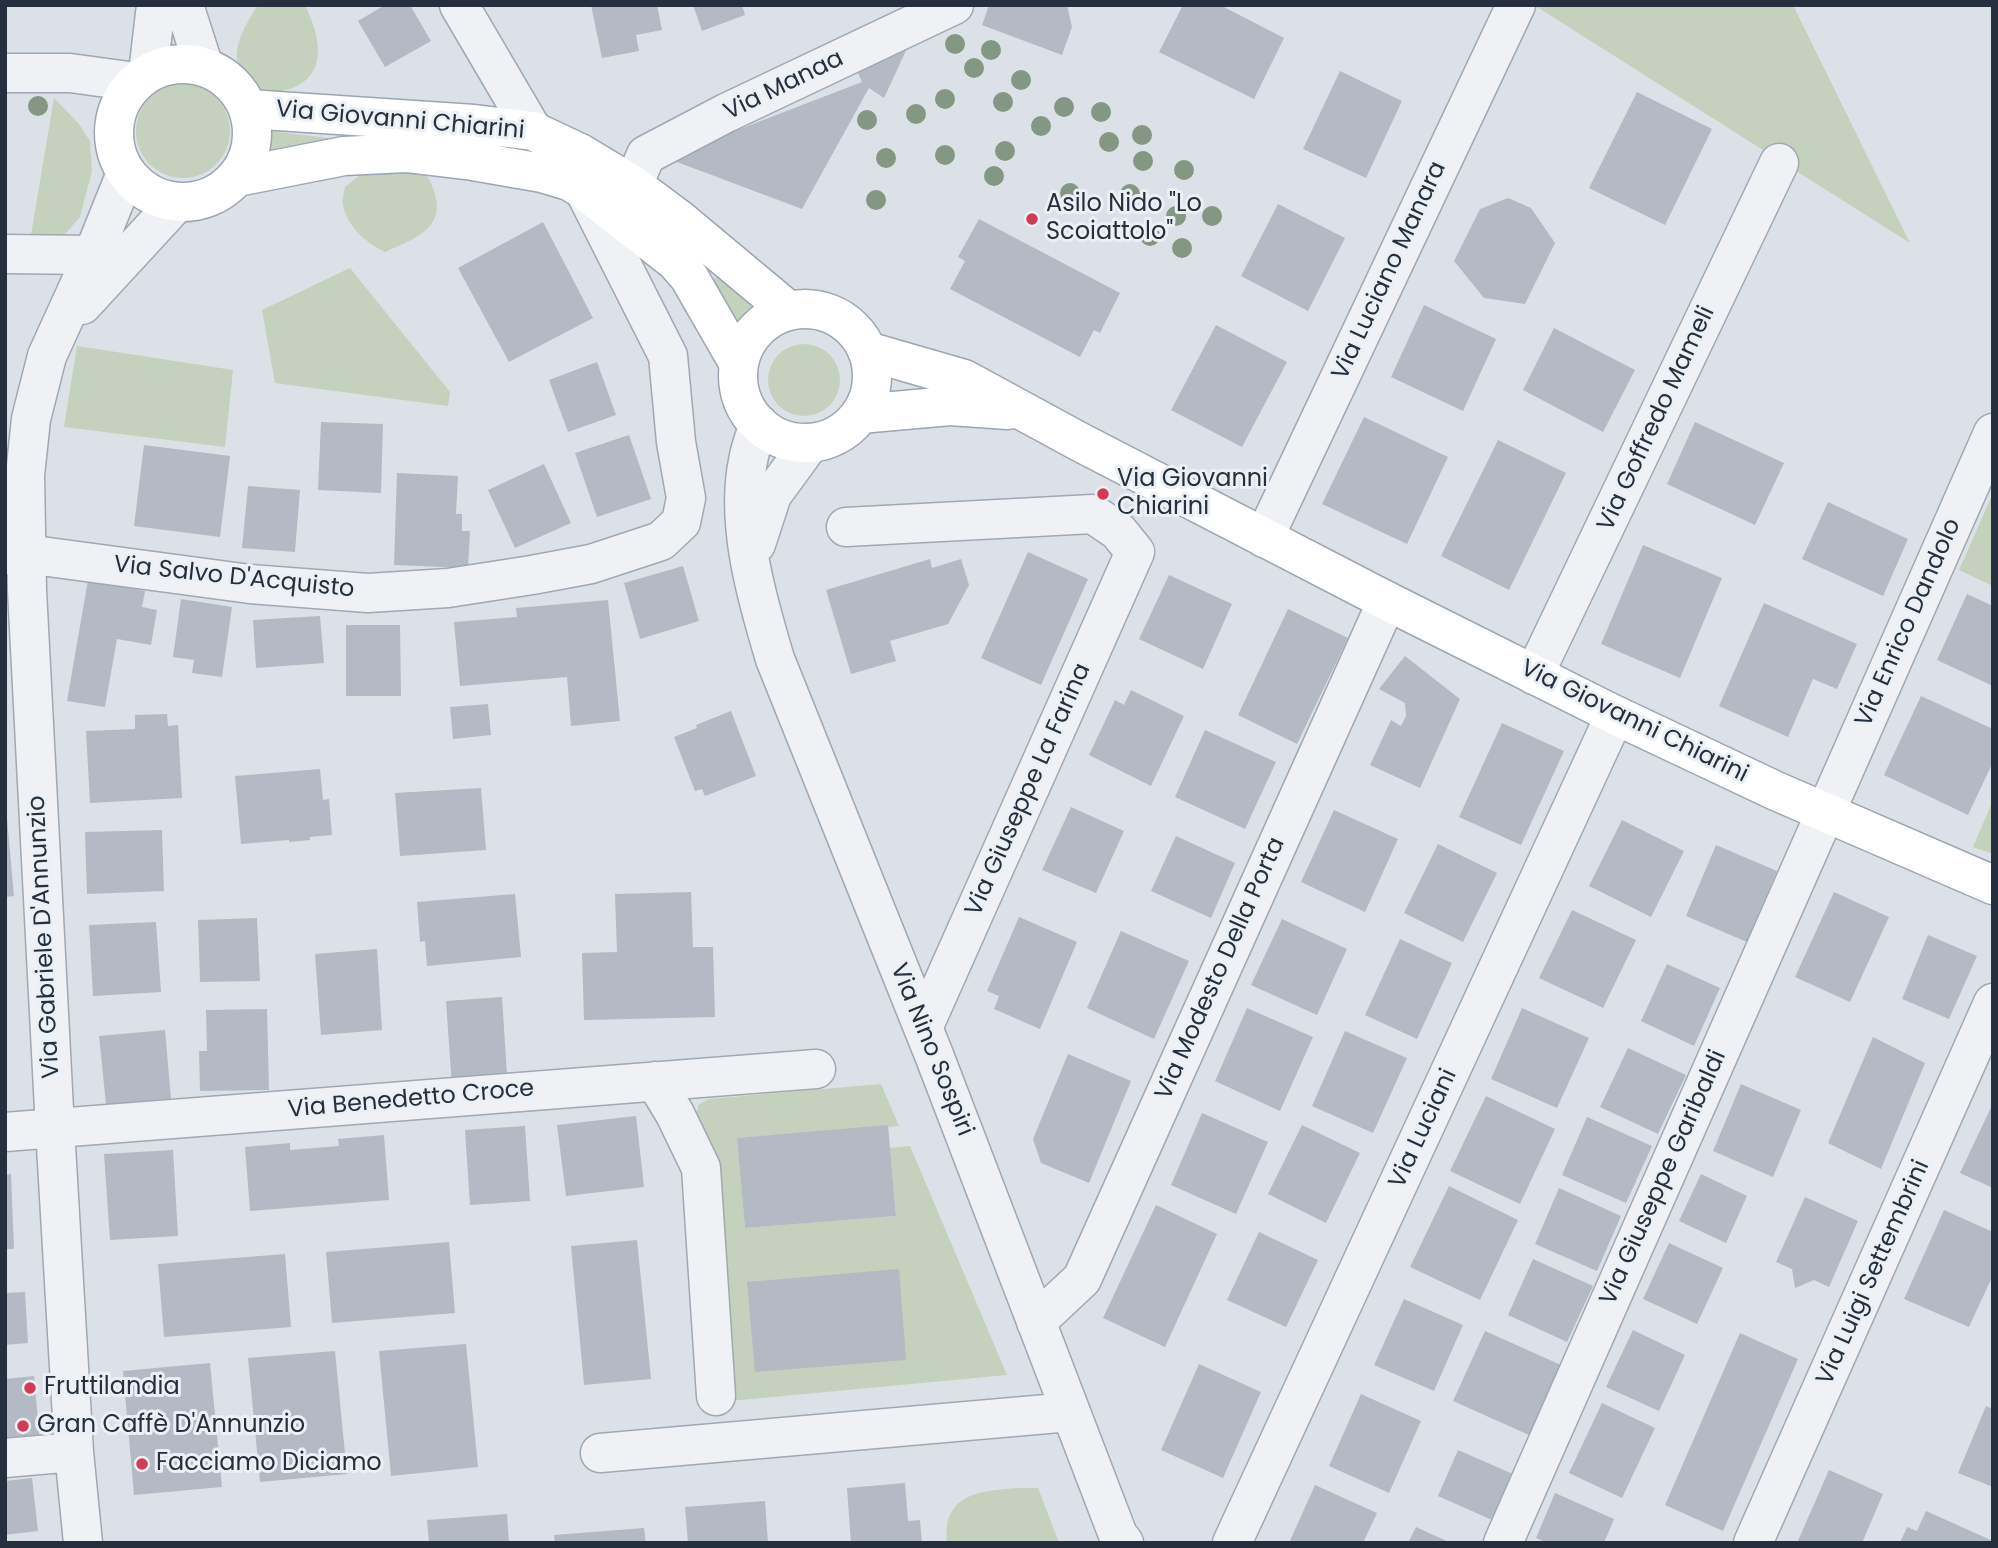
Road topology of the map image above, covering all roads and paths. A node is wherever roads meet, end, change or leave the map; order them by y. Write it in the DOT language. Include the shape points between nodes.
graph roads {
  1 [pos="156,5"];
  2 [pos="184,5"];
  3 [pos="459,5"];
  4 [pos="954,5"];
  5 [pos="1516,5"];
  6 [pos="489,57"];
  7 [pos="204,67"];
  8 [pos="5,73"];
  9 [pos="134,87"];
  10 [pos="247,109"];
  11 [pos="474,124"];
  12 [pos="533,131"];
  13 [pos="1779,163"];
  14 [pos="126,173"];
  15 [pos="237,177"];
  16 [pos="633,185"];
  17 [pos="584,190"];
  18 [pos="177,202"];
  19 [pos="5,254"];
  20 [pos="93,254"];
  21 [pos="789,311"];
  22 [pos="55,335"];
  23 [pos="867,351"];
  24 [pos="739,364"];
  25 [pos="1021,411"];
  26 [pos="860,414"];
  27 [pos="758,424"];
  28 [pos="1993,433"];
  29 [pos="810,443"];
  30 [pos="846,527"];
  31 [pos="15,538"];
  32 [pos="1264,538"];
  33 [pos="750,562"];
  34 [pos="1387,601"];
  35 [pos="1535,675"];
  36 [pos="1615,715"];
  37 [pos="21,775"];
  38 [pos="1825,812"];
  39 [pos="1993,885"];
  40 [pos="1993,1003"];
  41 [pos="923,1028"];
  42 [pos="816,1069"];
  43 [pos="655,1081"];
  44 [pos="55,1129"];
  45 [pos="5,1132"];
  46 [pos="1036,1322"];
  47 [pos="716,1396"];
  48 [pos="1070,1412"];
  49 [pos="75,1452"];
  50 [pos="600,1453"];
  51 [pos="5,1458"];
  52 [pos="1120,1540"];
  53 [pos="77,1542"];
  54 [pos="1232,1543"];
  55 [pos="1503,1543"];
  56 [pos="1753,1543"];
  1 -- 9 [label="street"];
  2 -- 7 [label="street"];
  3 -- 6 [label="street"];
  4 -- 16 [label="street, Via Manaa" via="646,155"];
  5 -- 32 [label="street, Via Luciano Manara"];
  6 -- 11 [label="street" via="489,106"];
  6 -- 12 [label="street"];
  7 -- 9 [label="main road" via="166,66"];
  7 -- 10 [label="main road" via="223,76"];
  8 -- 9 [label="street" via="70,73"];
  9 -- 14 [label="main road" via="114,129 116,152"];
  10 -- 11 [label="main road, Via Giovanni Chiarini"];
  10 -- 15 [label="main road" via="252,132 248,156"];
  11 -- 12 [label="main road, Via Giovanni Chiarini"];
  12 -- 16 [label="main road, Via Giovanni Chiarini"];
  13 -- 35 [label="street, Via Goffredo Mameli"];
  14 -- 18 [label="main road" via="140,187"];
  14 -- 20 [label="street, Via Gabriele D'Annunzio"];
  15 -- 17 [label="main road, Via Giovanni Chiarini" via="344,156 405,153 542,173"];
  15 -- 18 [label="main road" via="220,192"];
  16 -- 21 [label="main road, Via Giovanni Chiarini"];
  17 -- 24 [label="main road, Via Giovanni Chiarini" via="690,277"];
  17 -- 31 [label="street, Via Salvo D'Acquisto" via="668,356 686,498 681,522 662,541 591,564 477,585 369,593 285,588"];
  18 -- 22 [label="street"];
  19 -- 20 [label="street"];
  20 -- 22 [label="street, Via Gabriele D'Annunzio"];
  21 -- 23 [label="main road" via="816,310 841,320"];
  21 -- 24 [label="main road" via="761,325 743,349"];
  22 -- 31 [label="street, Via Gabriele D'Annunzio" via="31,419"];
  23 -- 25 [label="main road, Via Giovanni Chiarini" via="964,379"];
  23 -- 26 [label="main road" via="872,372 870,394"];
  24 -- 27 [label="main road" via="741,397"];
  25 -- 26 [label="main road, Via Giovanni Chiarini" via="950,406"];
  25 -- 32 [label="main road, Via Giovanni Chiarini"];
  26 -- 29 [label="main road" via="830,438"];
  27 -- 29 [label="main road" via="774,435"];
  27 -- 33 [label="street, Via Nino Sospiri" via="747,462"];
  28 -- 38 [label="street, Via Enrico Dandolo"];
  29 -- 33 [label="street" via="772,495"];
  30 -- 41 [label="street, Via Giuseppe La Farina" via="1093,514 1118,531 1135,552"];
  31 -- 37 [label="street, Via Gabriele D'Annunzio"];
  32 -- 34 [label="main road, Via Giovanni Chiarini"];
  33 -- 41 [label="street, Via Nino Sospiri" via="781,677"];
  34 -- 35 [label="main road, Via Giovanni Chiarini"];
  34 -- 46 [label="street, Via Modesto Della Porta" via="1082,1279"];
  35 -- 36 [label="main road, Via Giovanni Chiarini"];
  36 -- 38 [label="main road, Via Giovanni Chiarini"];
  36 -- 54 [label="street, Via Luciani"];
  37 -- 44 [label="street, Via Gabriele D'Annunzio"];
  38 -- 39 [label="main road, Via Giovanni Chiarini"];
  38 -- 55 [label="street, Via Giuseppe Garibaldi"];
  40 -- 56 [label="street, Via Luigi Settembrini"];
  41 -- 46 [label="street, Via Nino Sospiri"];
  42 -- 43 [label="street, Via Benedetto Croce"];
  43 -- 44 [label="street, Via Benedetto Croce"];
  43 -- 47 [label="street" via="701,1168"];
  44 -- 45 [label="street, Via Benedetto Croce"];
  44 -- 49 [label="street, Via Gabriele D'Annunzio"];
  46 -- 48 [label="street, Via Nino Sospiri"];
  48 -- 50 [label="street"];
  48 -- 52 [label="street, Via Nino Sospiri"];
  49 -- 51 [label="street"];
  49 -- 53 [label="street, Via Gabriele D'Annunzio"];
}
